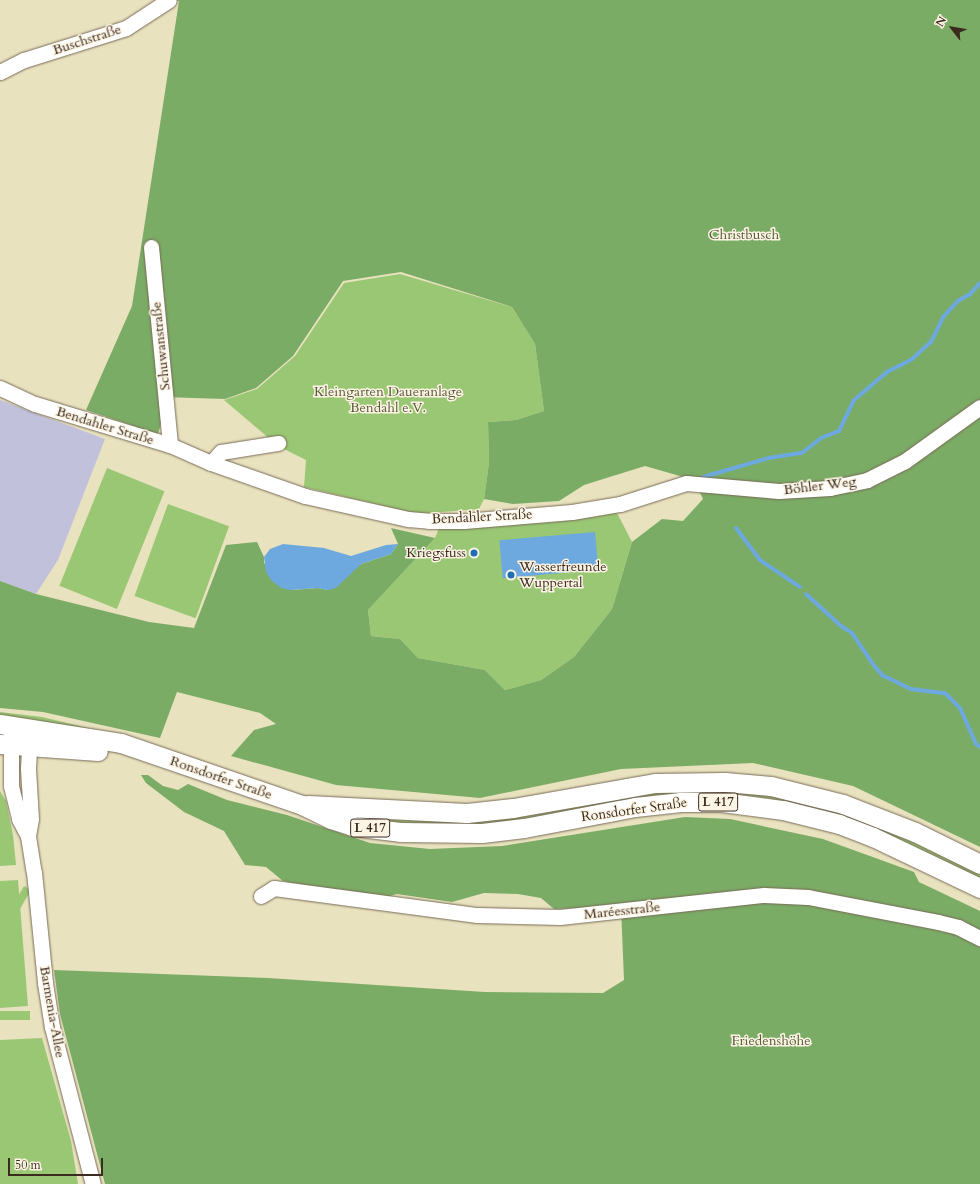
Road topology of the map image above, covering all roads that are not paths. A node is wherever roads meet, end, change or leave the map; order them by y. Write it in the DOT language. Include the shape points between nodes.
graph roads {
  1 [pos="169,0"];
  2 [pos="0,72"];
  3 [pos="151,247"];
  4 [pos="0,388"];
  5 [pos="980,407"];
  6 [pos="278,443"];
  7 [pos="170,445"];
  8 [pos="211,463"];
  9 [pos="686,483"];
  10 [pos="6,725"];
  11 [pos="30,738"];
  12 [pos="5,745"];
  13 [pos="0,772"];
  14 [pos="11,786"];
  15 [pos="302,805"];
  16 [pos="28,836"];
  17 [pos="980,864"];
  18 [pos="980,888"];
  19 [pos="261,896"];
  20 [pos="980,938"];
  21 [pos="93,1184"];
  1 -- 2 [label="street, Buschstraße" via="126,28 24,60"];
  3 -- 7 [label="street, Schuwanstraße"];
  4 -- 7 [label="street, Bendahler Straße" via="34,404"];
  5 -- 9 [label="street, Böhler Weg" via="905,461 867,480 830,488 779,491"];
  6 -- 8 [label="street" via="221,452"];
  7 -- 8 [label="street, Bendahler Straße"];
  8 -- 9 [label="street, Bendahler Straße" via="305,496 429,521 464,521 572,512 620,504"];
  10 -- 11 [label="main road, Ronsdorfer Straße / L 417"];
  10 -- 12 [label="street, Barmenia-Allee"];
  11 -- 12 [label="main road, Ronsdorfer Straße / L 417"];
  11 -- 15 [label="main road, Ronsdorfer Straße / L 417" via="121,743"];
  11 -- 16 [label="street, Barmenia-Allee" via="31,819"];
  12 -- 14 [label="street, Barmenia-Allee"];
  13 -- 14 [label="street, Barmenia-Allee"];
  14 -- 16 [label="street, Barmenia-Allee" via="20,819"];
  15 -- 17 [label="main road, Ronsdorfer Straße / L 417" via="467,813 514,808 655,783 740,783 793,790 842,804 915,832"];
  15 -- 18 [label="main road, Ronsdorfer Straße / L 417" via="352,826 442,834 524,828 635,807 681,802 722,802 759,806 804,814 862,832"];
  16 -- 21 [label="street, Barmenia-Allee" via="52,1027"];
  19 -- 20 [label="street, Maréesstraße" via="274,888 477,915 560,917 764,896 808,897 938,922 958,927"];
}
